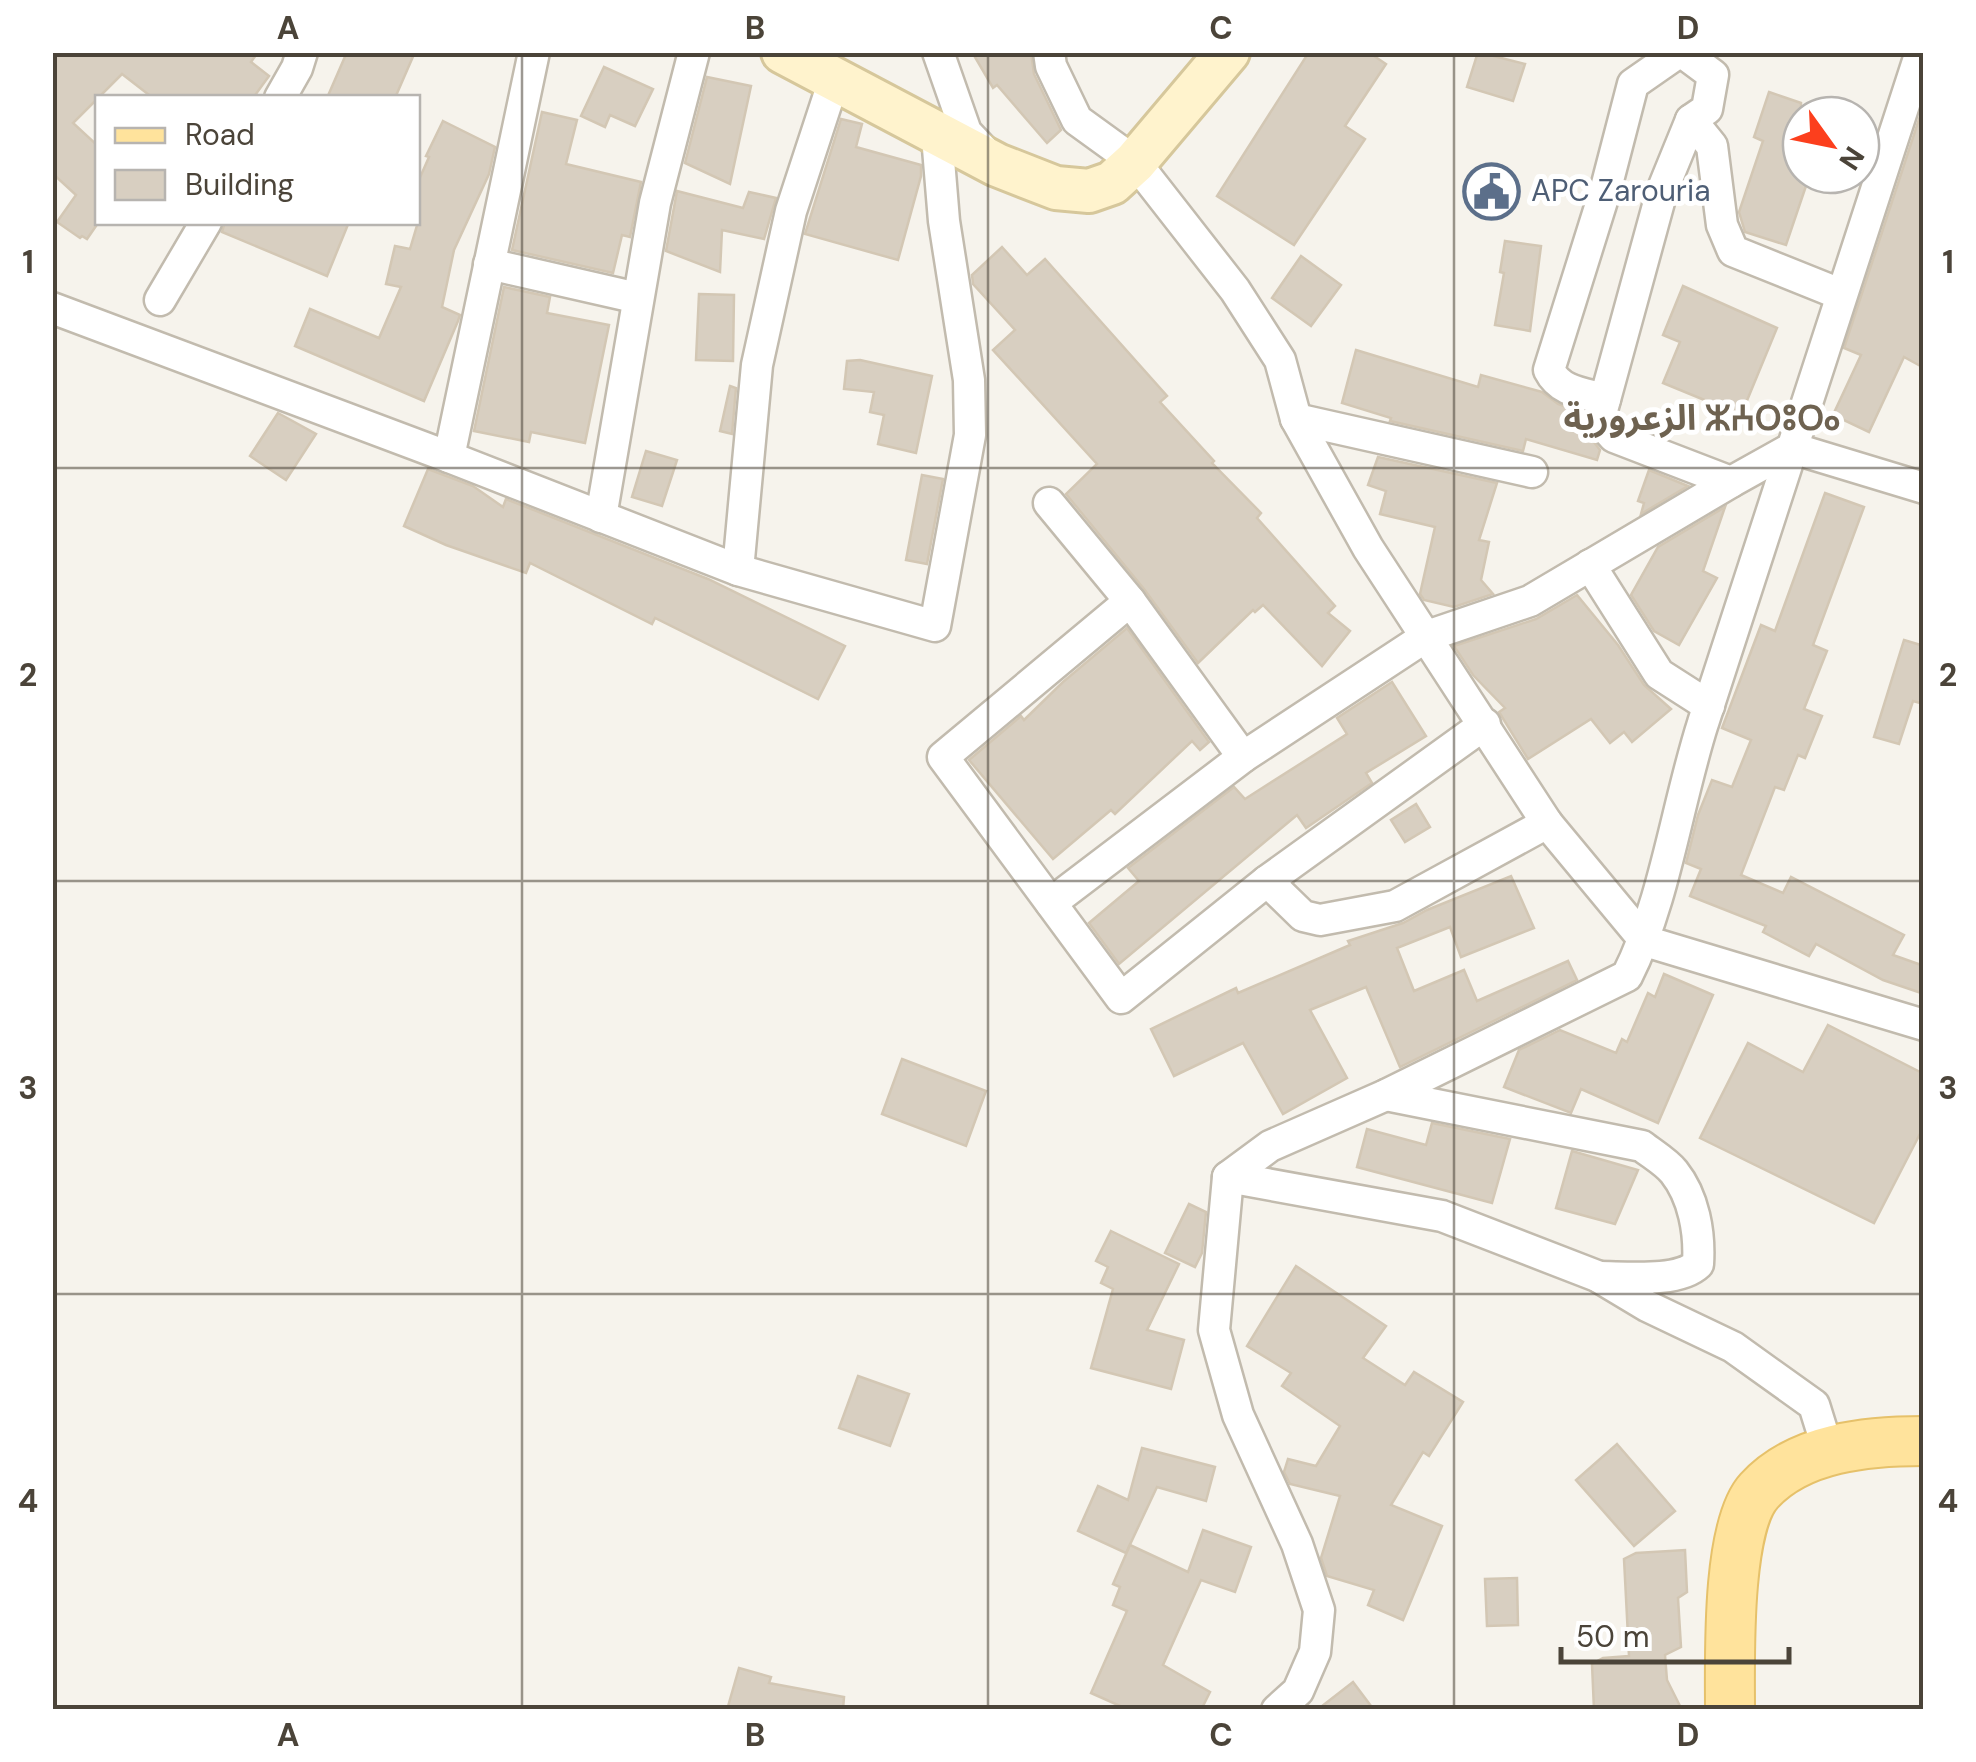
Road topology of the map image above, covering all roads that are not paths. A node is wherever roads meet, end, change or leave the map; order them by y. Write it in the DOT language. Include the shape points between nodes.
graph roads {
  1 [pos="302,52"];
  2 [pos="534,52"];
  3 [pos="694,52"];
  4 [pos="784,52"];
  5 [pos="938,52"];
  6 [pos="1049,52"];
  7 [pos="1228,52"];
  8 [pos="1681,52"];
  9 [pos="1921,52"];
  10 [pos="835,77"];
  11 [pos="282,95"];
  12 [pos="1691,120"];
  13 [pos="937,136"];
  14 [pos="1135,162"];
  15 [pos="998,165"];
  16 [pos="204,225"];
  17 [pos="489,264"];
  18 [pos="1840,294"];
  19 [pos="638,298"];
  20 [pos="160,300"];
  21 [pos="52,308"];
  22 [pos="1605,398"];
  23 [pos="1296,419"];
  24 [pos="1792,448"];
  25 [pos="449,457"];
  26 [pos="1532,472"];
  27 [pos="1731,482"];
  28 [pos="1924,488"];
  29 [pos="1048,502"];
  30 [pos="601,516"];
  31 [pos="1590,565"];
  32 [pos="738,570"];
  33 [pos="1130,601"];
  34 [pos="1427,636"];
  35 [pos="1709,706"];
  36 [pos="1485,724"];
  37 [pos="1243,756"];
  38 [pos="1547,823"];
  39 [pos="1267,882"];
  40 [pos="1052,903"];
  41 [pos="1644,942"];
  42 [pos="1924,1025"];
  43 [pos="1386,1095"];
  44 [pos="1228,1177"];
  45 [pos="1597,1276"];
  46 [pos="1924,1441"];
  47 [pos="1828,1450"];
  48 [pos="1277,1710"];
  49 [pos="1730,1710"];
  1 -- 11 [label="street"];
  2 -- 17 [label="street"];
  3 -- 19 [label="street"];
  4 -- 10 [label="main road"];
  5 -- 15 [label="street" via="966,132"];
  6 -- 14 [label="street" via="1077,120"];
  7 -- 14 [label="main road"];
  8 -- 12 [label="street" via="1713,75 1707,109"];
  8 -- 22 [label="street" via="1633,84 1549,370 1572,391"];
  9 -- 18 [label="street"];
  10 -- 13 [label="main road"];
  10 -- 32 [label="street" via="791,211 756,365"];
  12 -- 18 [label="street" via="1712,146 1722,224 1734,250"];
  12 -- 22 [label="street" via="1662,191"];
  13 -- 15 [label="main road"];
  13 -- 32 [label="street" via="966,350 970,435 935,626"];
  14 -- 15 [label="main road" via="1112,183 1089,191 1056,188"];
  14 -- 23 [label="street" via="1235,290 1280,360"];
  16 -- 20 [label="street"];
  17 -- 19 [label="street"];
  17 -- 25 [label="street"];
  18 -- 24 [label="street"];
  19 -- 30 [label="street"];
  21 -- 25 [label="street"];
  22 -- 27 [label="street" via="1605,427 1614,436"];
  23 -- 26 [label="street"];
  23 -- 34 [label="street" via="1368,548"];
  24 -- 27 [label="street"];
  24 -- 28 [label="street"];
  24 -- 35 [label="street"];
  25 -- 30 [label="street"];
  27 -- 31 [label="street"];
  29 -- 33 [label="street"];
  30 -- 32 [label="street"];
  31 -- 34 [label="street" via="1530,602"];
  31 -- 35 [label="street" via="1659,674"];
  33 -- 37 [label="street"];
  33 -- 40 [label="street" via="944,756"];
  34 -- 36 [label="street"];
  34 -- 37 [label="street"];
  35 -- 41 [label="street"];
  36 -- 38 [label="street"];
  36 -- 39 [label="street"];
  37 -- 40 [label="street"];
  38 -- 39 [label="street" via="1394,906 1320,920 1303,916"];
  38 -- 41 [label="street"];
  39 -- 40 [label="street" via="1121,998"];
  41 -- 42 [label="street"];
  41 -- 43 [label="street" via="1627,976"];
  43 -- 44 [label="street" via="1270,1146"];
  43 -- 45 [label="street" via="1642,1146 1674,1172 1700,1237 1698,1264 1677,1276"];
  44 -- 45 [label="street" via="1442,1216"];
  44 -- 48 [label="street" via="1214,1330 1238,1415 1297,1544 1319,1610 1315,1652 1298,1691"];
  45 -- 47 [label="street" via="1733,1346 1814,1405"];
  46 -- 47 [label="main road"];
  47 -- 49 [label="main road" via="1757,1492 1738,1543"];
}
